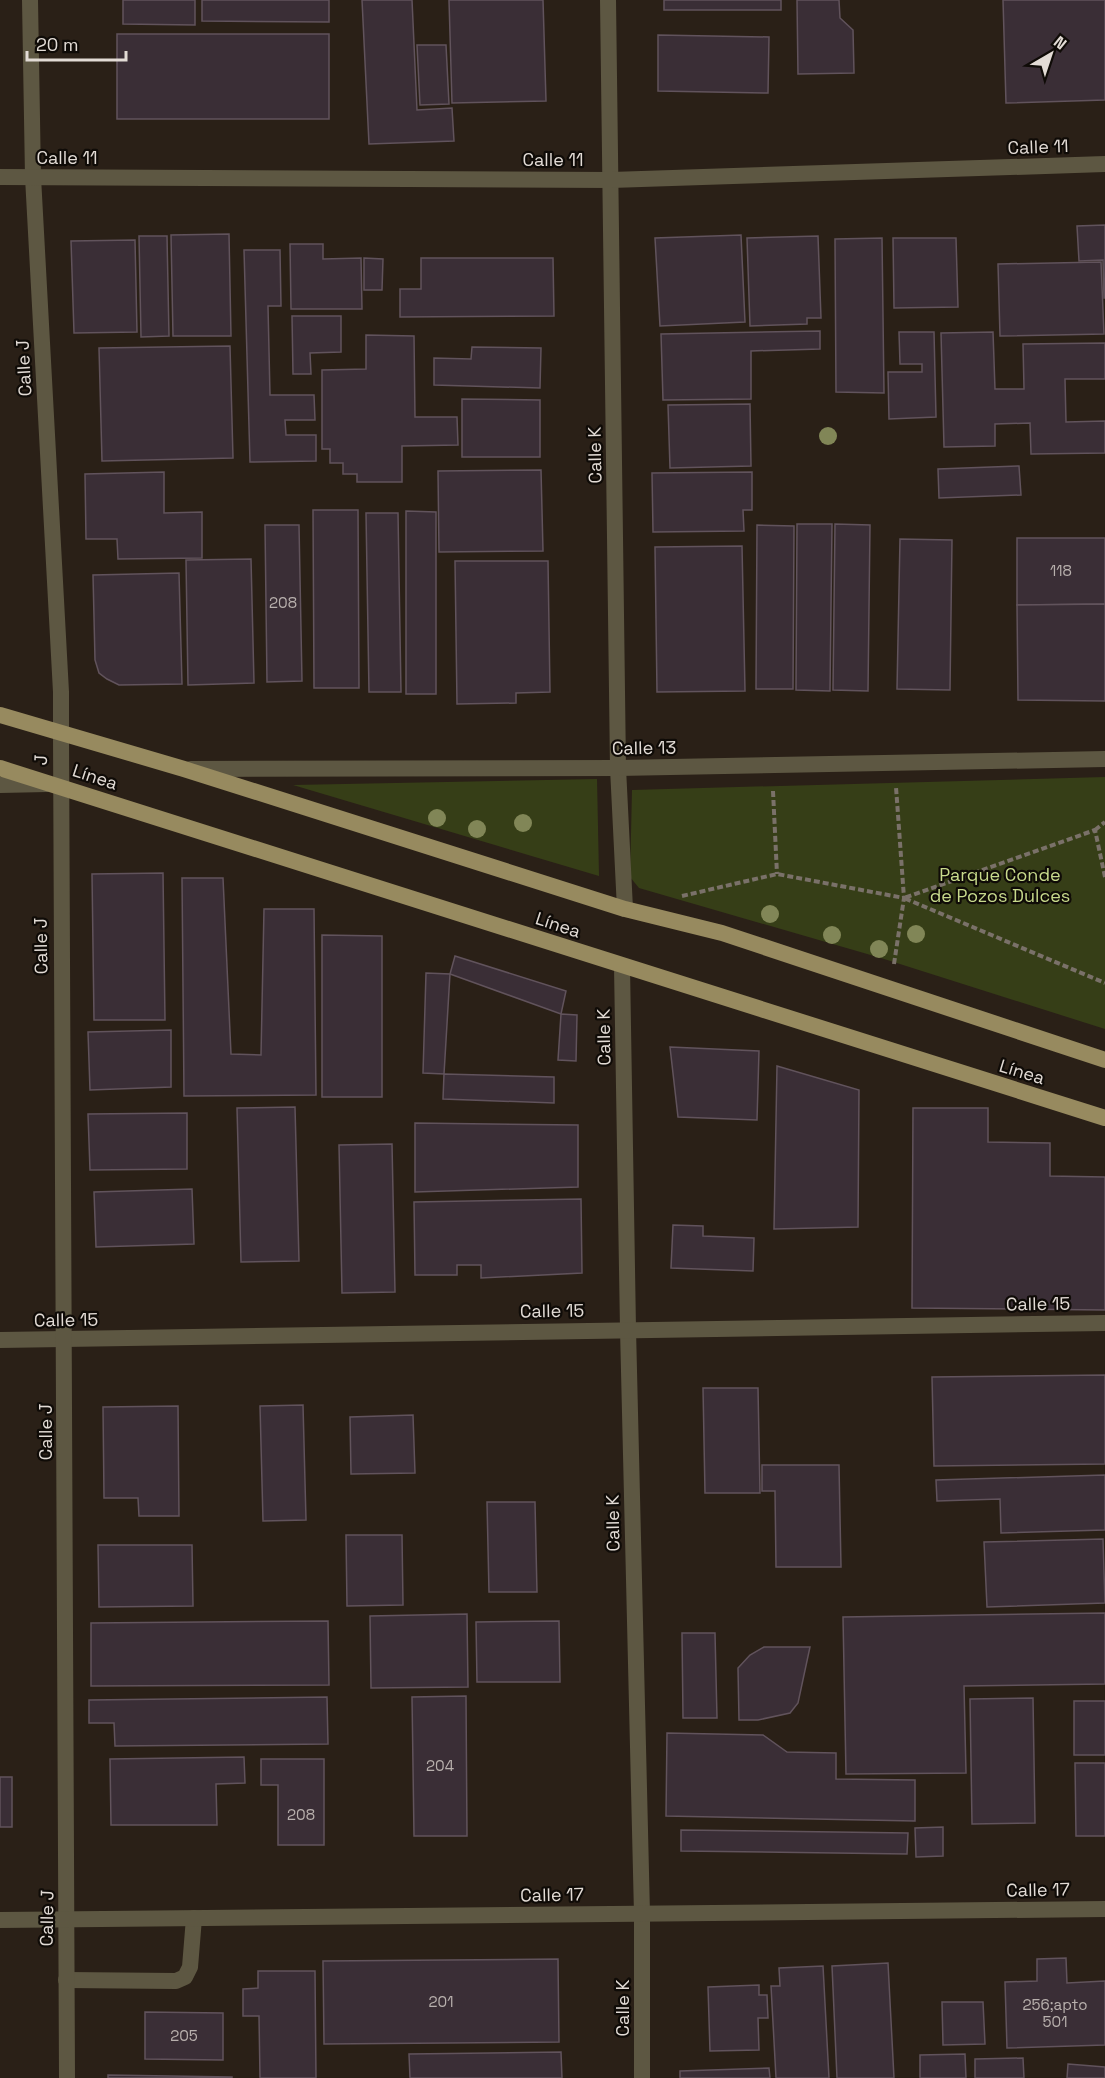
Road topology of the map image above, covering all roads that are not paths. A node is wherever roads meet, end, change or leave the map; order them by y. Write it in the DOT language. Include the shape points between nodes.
graph roads {
  1 [pos="30,0"];
  2 [pos="608,0"];
  3 [pos="1105,164"];
  4 [pos="0,177"];
  5 [pos="33,177"];
  6 [pos="611,180"];
  7 [pos="0,715"];
  8 [pos="61,735"];
  9 [pos="1105,759"];
  10 [pos="0,768"];
  11 [pos="618,768"];
  12 [pos="184,769"];
  13 [pos="0,785"];
  14 [pos="54,785"];
  15 [pos="624,909"];
  16 [pos="622,966"];
  17 [pos="1105,1060"];
  18 [pos="1105,1118"];
  19 [pos="1105,1323"];
  20 [pos="628,1329"];
  21 [pos="0,1340"];
  22 [pos="64,1341"];
  23 [pos="1105,1909"];
  24 [pos="642,1914"];
  25 [pos="194,1918"];
  26 [pos="66,1919"];
  27 [pos="0,1920"];
  28 [pos="66,1980"];
  29 [pos="67,2078"];
  30 [pos="642,2078"];
  1 -- 5 [label="street, Calle J"];
  2 -- 6 [label="street, Calle K"];
  3 -- 6 [label="street, Calle 11"];
  4 -- 5 [label="street, Calle 11"];
  5 -- 6 [label="street, Calle 11"];
  5 -- 8 [label="street, Calle J"];
  6 -- 11 [label="street, Calle K"];
  7 -- 8 [label="main road, Línea"];
  8 -- 12 [label="main road, Línea"];
  8 -- 14 [label="street, J"];
  9 -- 11 [label="street, Calle 13"];
  10 -- 14 [label="main road, Línea"];
  11 -- 12 [label="street, Calle 13"];
  11 -- 15 [label="street, Calle K"];
  12 -- 15 [label="main road, Línea"];
  13 -- 14 [label="street"];
  14 -- 16 [label="main road, Línea"];
  14 -- 22 [label="street, Calle J"];
  15 -- 17 [label="main road, Línea" via="722,933"];
  16 -- 18 [label="main road, Línea"];
  16 -- 20 [label="street, Calle K"];
  19 -- 20 [label="street, Calle 15"];
  20 -- 22 [label="street, Calle 15"];
  20 -- 24 [label="street, Calle K"];
  21 -- 22 [label="street, Calle 15"];
  22 -- 26 [label="street, Calle J"];
  23 -- 24 [label="street, Calle 17"];
  24 -- 25 [label="street, Calle 17"];
  24 -- 30 [label="street, Calle K"];
  25 -- 26 [label="street, Calle 17"];
  25 -- 28 [label="street" via="190,1966 185,1977 176,1981"];
  26 -- 27 [label="street, Calle 17"];
  26 -- 28 [label="street, Calle J"];
  28 -- 29 [label="street, Calle J"];
}
